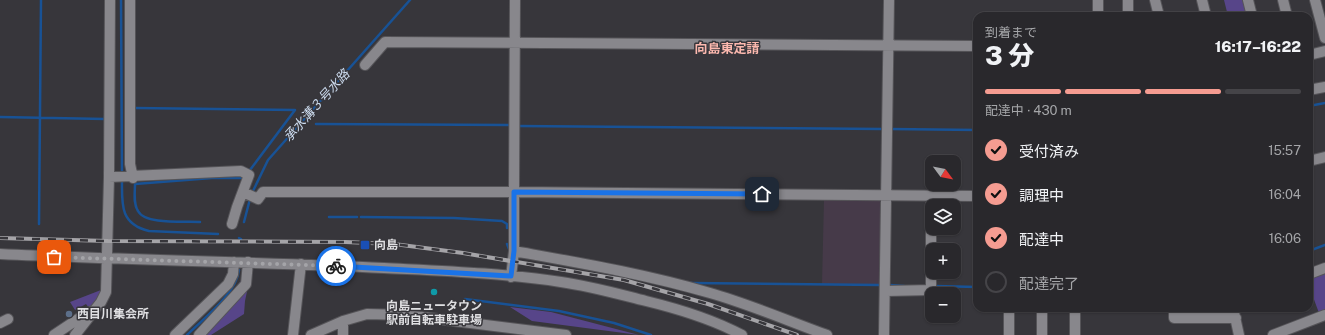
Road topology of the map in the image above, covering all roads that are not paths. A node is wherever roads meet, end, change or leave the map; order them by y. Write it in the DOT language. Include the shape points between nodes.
graph roads {
  1 [pos="110,0"];
  2 [pos="130,0"];
  3 [pos="515,0"];
  4 [pos="889,0"];
  5 [pos="1098,0"];
  6 [pos="1128,0"];
  7 [pos="1155,0"];
  8 [pos="1202,0"];
  9 [pos="1248,0"];
  10 [pos="1283,0"];
  11 [pos="1315,0"];
  12 [pos="1098,12"];
  13 [pos="1128,12"];
  14 [pos="1158,12"];
  15 [pos="1205,12"];
  16 [pos="1251,12"];
  17 [pos="1286,12"];
  18 [pos="1325,38"];
  19 [pos="514,42"];
  20 [pos="889,45"];
  21 [pos="973,46"];
  22 [pos="1325,51"];
  23 [pos="1313,54"];
  24 [pos="365,65"];
  25 [pos="1325,87"];
  26 [pos="1313,89"];
  27 [pos="1325,157"];
  28 [pos="1313,160"];
  29 [pos="122,178"];
  30 [pos="244,192"];
  31 [pos="514,192"];
  32 [pos="887,195"];
  33 [pos="931,196"];
  34 [pos="973,196"];
  35 [pos="232,224"];
  36 [pos="514,251"];
  37 [pos="0,254"];
  38 [pos="108,259"];
  39 [pos="235,262"];
  40 [pos="248,262"];
  41 [pos="300,264"];
  42 [pos="1325,268"];
  43 [pos="1313,272"];
  44 [pos="511,276"];
  45 [pos="886,291"];
  46 [pos="95,310"];
  47 [pos="1009,312"];
  48 [pos="1042,312"];
  49 [pos="1075,312"];
  50 [pos="1174,312"];
  51 [pos="1202,313"];
  52 [pos="1234,313"];
  53 [pos="1325,315"];
  54 [pos="343,321"];
  55 [pos="477,324"];
  56 [pos="54,335"];
  57 [pos="75,335"];
  58 [pos="175,335"];
  59 [pos="199,335"];
  60 [pos="293,335"];
  61 [pos="311,335"];
  62 [pos="343,335"];
  63 [pos="477,335"];
  64 [pos="566,335"];
  65 [pos="742,335"];
  66 [pos="827,335"];
  67 [pos="884,335"];
  68 [pos="1010,335"];
  69 [pos="1042,335"];
  70 [pos="1075,335"];
  71 [pos="1239,335"];
  72 [pos="1273,335"];
  1 -- 29 [label="street"];
  2 -- 29 [label="street" via="130,164"];
  3 -- 19 [label="street"];
  4 -- 20 [label="street"];
  5 -- 12 [label="street"];
  6 -- 13 [label="street"];
  7 -- 14 [label="street"];
  8 -- 15 [label="street"];
  9 -- 16 [label="street"];
  10 -- 17 [label="street"];
  11 -- 18 [label="street"];
  19 -- 20 [label="street"];
  19 -- 24 [label="street" via="386,42"];
  19 -- 31 [label="street"];
  20 -- 21 [label="street"];
  20 -- 32 [label="street"];
  22 -- 23 [label="street"];
  25 -- 26 [label="street"];
  27 -- 28 [label="street"];
  29 -- 30 [label="street" via="241,171 249,175"];
  29 -- 38 [label="street"];
  30 -- 31 [label="street" via="258,199 263,192"];
  30 -- 35 [label="street"];
  31 -- 32 [label="street"];
  31 -- 36 [label="street"];
  32 -- 33 [label="street"];
  32 -- 45 [label="street"];
  33 -- 34 [label="street"];
  33 -- 45 [label="street" via="931,290"];
  36 -- 44 [label="street"];
  36 -- 66 [label="street" via="608,267 668,281"];
  37 -- 38 [label="street"];
  38 -- 39 [label="street"];
  38 -- 46 [label="street" via="106,292"];
  39 -- 40 [label="street"];
  39 -- 58 [label="street" via="228,284"];
  40 -- 41 [label="street"];
  40 -- 59 [label="street" via="246,284"];
  41 -- 44 [label="street"];
  41 -- 60 [label="street"];
  42 -- 43 [label="street"];
  44 -- 65 [label="street" via="561,282 620,294 686,312"];
  45 -- 67 [label="street"];
  46 -- 56 [label="street" via="86,313"];
  46 -- 57 [label="street"];
  47 -- 68 [label="street"];
  48 -- 69 [label="street"];
  49 -- 70 [label="street"];
  50 -- 51 [label="street" via="1174,318"];
  51 -- 52 [label="street"];
  52 -- 71 [label="street"];
  53 -- 72 [label="street"];
  54 -- 55 [label="street" via="367,314 406,315"];
  54 -- 61 [label="street"];
  54 -- 62 [label="street"];
  55 -- 63 [label="street"];
  55 -- 64 [label="street"];
}
